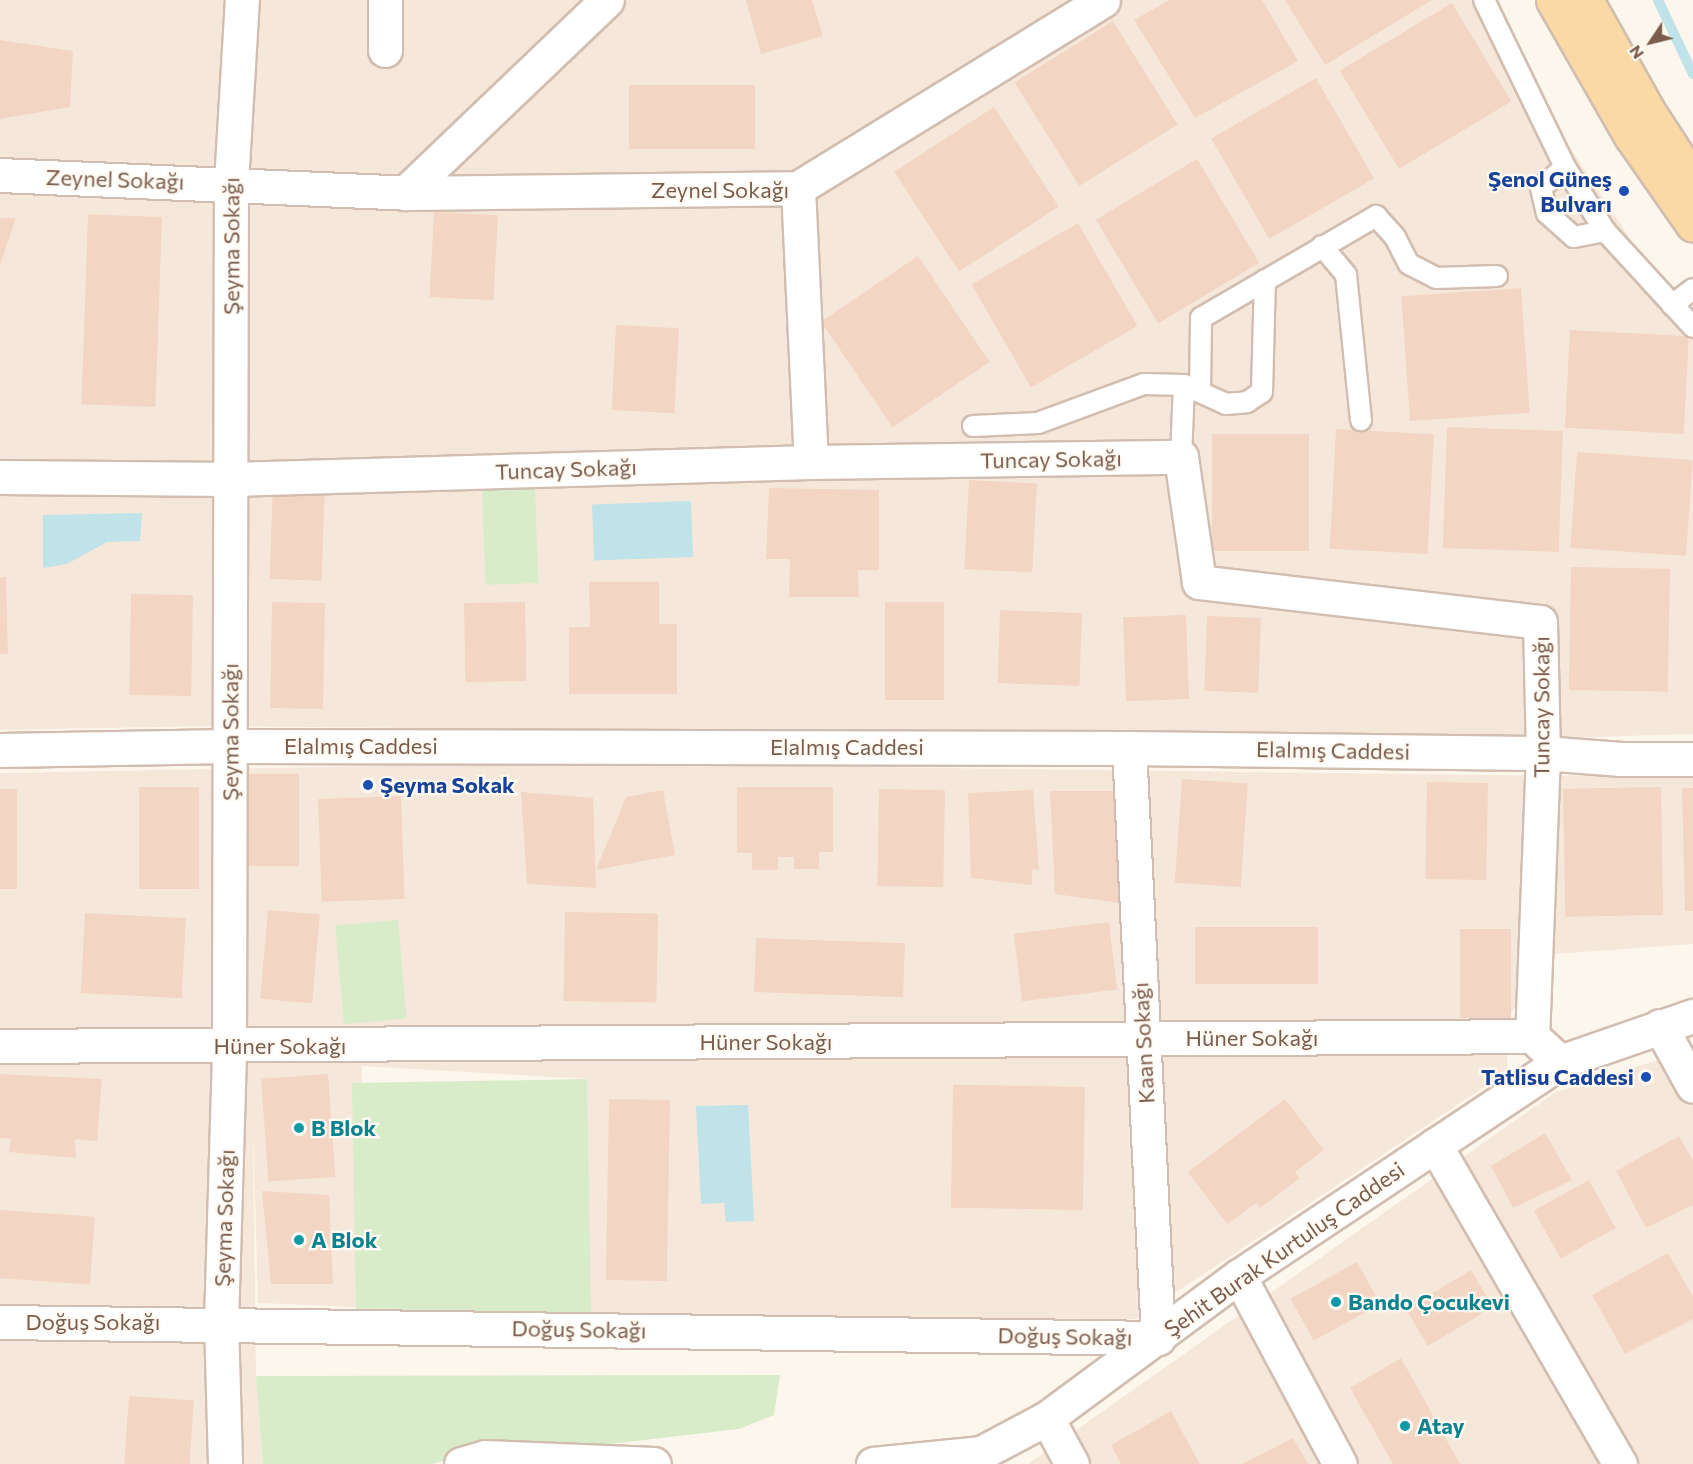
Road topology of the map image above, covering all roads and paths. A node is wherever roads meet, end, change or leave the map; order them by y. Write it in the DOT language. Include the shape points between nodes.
graph roads {
  1 [pos="242,0"];
  2 [pos="385,0"];
  3 [pos="607,0"];
  4 [pos="1103,0"];
  5 [pos="1484,0"];
  6 [pos="1553,0"];
  7 [pos="1586,0"];
  8 [pos="386,50"];
  9 [pos="1565,167"];
  10 [pos="0,175"];
  11 [pos="1693,180"];
  12 [pos="231,183"];
  13 [pos="798,188"];
  14 [pos="405,193"];
  15 [pos="1693,225"];
  16 [pos="1605,231"];
  17 [pos="1322,246"];
  18 [pos="1497,276"];
  19 [pos="1265,280"];
  20 [pos="1693,289"];
  21 [pos="1672,305"];
  22 [pos="1693,327"];
  23 [pos="1192,388"];
  24 [pos="1361,420"];
  25 [pos="973,426"];
  26 [pos="1181,457"];
  27 [pos="811,462"];
  28 [pos="0,477"];
  29 [pos="232,479"];
  30 [pos="230,746"];
  31 [pos="1129,748"];
  32 [pos="0,750"];
  33 [pos="1543,753"];
  34 [pos="1693,759"];
  35 [pos="1693,1016"];
  36 [pos="1660,1026"];
  37 [pos="1532,1036"];
  38 [pos="1143,1039"];
  39 [pos="0,1046"];
  40 [pos="229,1046"];
  41 [pos="1560,1062"];
  42 [pos="1693,1086"];
  43 [pos="1435,1145"];
  44 [pos="1239,1276"];
  45 [pos="0,1322"];
  46 [pos="221,1323"];
  47 [pos="1158,1338"];
  48 [pos="1047,1418"];
  49 [pos="540,1461"];
  50 [pos="225,1464"];
  51 [pos="461,1464"];
  52 [pos="654,1464"];
  53 [pos="873,1464"];
  54 [pos="1072,1464"];
  55 [pos="1340,1464"];
  56 [pos="1620,1464"];
  1 -- 12 [label="street, Şeyma Sokağı"];
  2 -- 8 [label="street"];
  3 -- 14 [label="street"];
  4 -- 13 [label="street"];
  5 -- 9 [label="lane"];
  6 -- 15 [label="main road" via="1631,136"];
  7 -- 11 [label="main road" via="1648,111"];
  9 -- 16 [label="lane"];
  9 -- 16 [label="lane" via="1542,188 1546,213 1574,237"];
  10 -- 12 [label="street, Zeynel Sokağı"];
  12 -- 14 [label="street, Zeynel Sokağı"];
  12 -- 29 [label="street, Şeyma Sokağı"];
  13 -- 14 [label="street, Zeynel Sokağı"];
  13 -- 27 [label="street, Zeynel Sokağı"];
  16 -- 21 [label="lane"];
  17 -- 18 [label="lane" via="1376,216 1395,237 1409,264 1436,278"];
  17 -- 19 [label="lane"];
  17 -- 24 [label="lane" via="1346,275"];
  19 -- 23 [label="lane" via="1201,318"];
  19 -- 23 [label="lane" via="1262,392 1247,402 1232,404"];
  20 -- 21 [label="lane"];
  21 -- 22 [label="lane"];
  23 -- 25 [label="lane" via="1144,384 1038,423"];
  23 -- 26 [label="lane"];
  26 -- 27 [label="street, Tuncay Sokağı"];
  26 -- 33 [label="street, Tuncay Sokağı" via="1199,582 1540,622"];
  27 -- 29 [label="street, Tuncay Sokağı"];
  28 -- 29 [label="street, Tuncay Sokağı"];
  29 -- 30 [label="street, Şeyma Sokağı"];
  30 -- 31 [label="street, Elalmış Caddesi"];
  30 -- 32 [label="street, Elalmış Caddesi"];
  30 -- 40 [label="street, Şeyma Sokağı"];
  31 -- 33 [label="street, Elalmış Caddesi"];
  31 -- 38 [label="street, Kaan Sokağı"];
  33 -- 34 [label="street, Elalmış Caddesi"];
  33 -- 37 [label="street, Tuncay Sokağı"];
  35 -- 36 [label="street, Şehit Burak Kurtuluş Caddesi"];
  36 -- 41 [label="street, Şehit Burak Kurtuluş Caddesi"];
  36 -- 42 [label="street"];
  37 -- 38 [label="street, Hüner Sokağı"];
  37 -- 41 [label="street"];
  38 -- 40 [label="street, Hüner Sokağı"];
  38 -- 47 [label="street, Kaan Sokağı"];
  39 -- 40 [label="street, Hüner Sokağı"];
  40 -- 46 [label="street, Şeyma Sokağı"];
  41 -- 43 [label="street, Şehit Burak Kurtuluş Caddesi"];
  43 -- 44 [label="street, Şehit Burak Kurtuluş Caddesi"];
  43 -- 56 [label="street"];
  44 -- 47 [label="street, Şehit Burak Kurtuluş Caddesi"];
  44 -- 55 [label="street"];
  45 -- 46 [label="street, Doğuş Sokağı"];
  46 -- 47 [label="street, Doğuş Sokağı"];
  46 -- 50 [label="street, Şeyma Sokağı"];
  47 -- 48 [label="street, Şehit Burak Kurtuluş Caddesi"];
  48 -- 53 [label="street, Şehit Burak Kurtuluş Caddesi" via="981,1453"];
  48 -- 54 [label="street"];
  49 -- 51 [label="street" via="485,1457"];
  49 -- 52 [label="street"];
}
